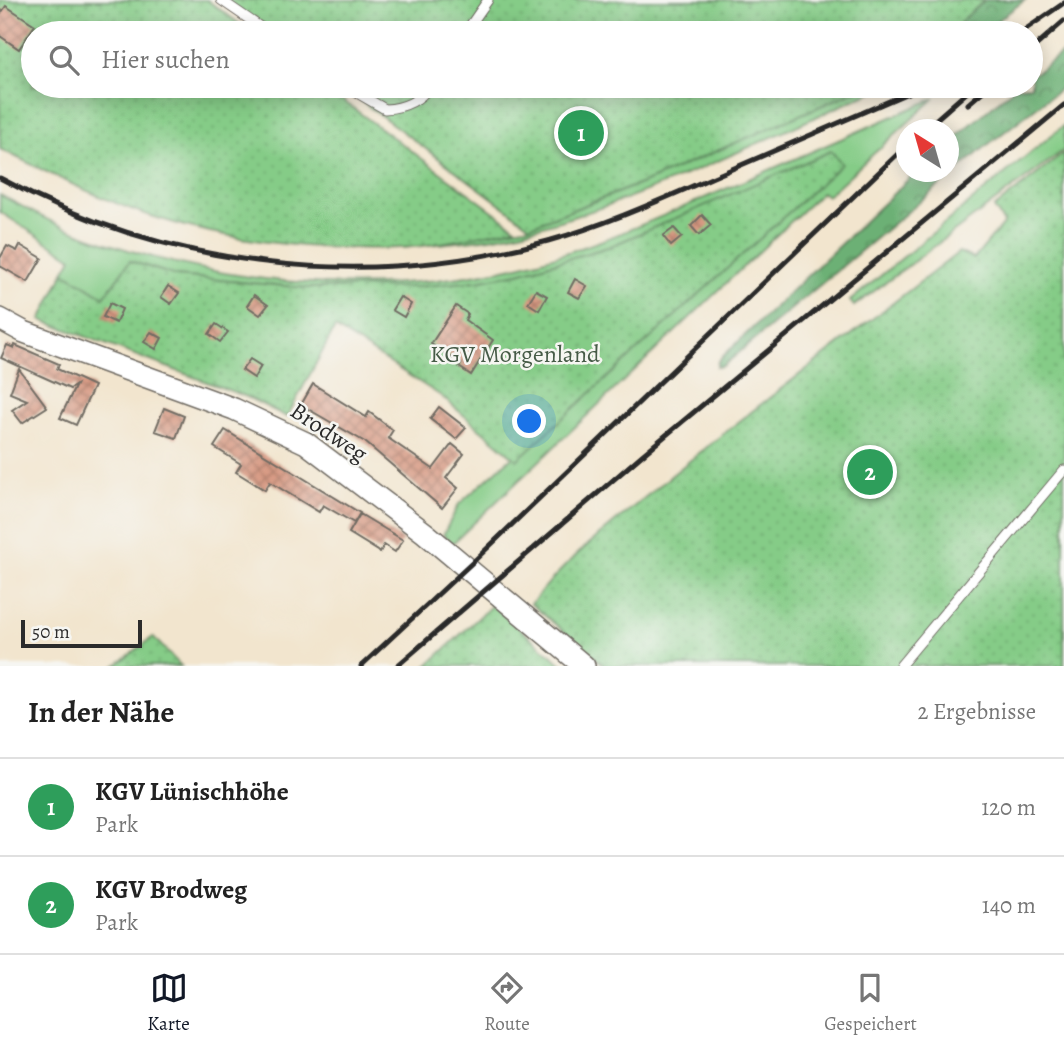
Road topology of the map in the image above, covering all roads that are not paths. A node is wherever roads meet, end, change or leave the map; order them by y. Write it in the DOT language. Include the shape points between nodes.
graph roads {
  1 [pos="221,0"];
  2 [pos="488,0"];
  3 [pos="252,21"];
  4 [pos="473,21"];
  5 [pos="366,98"];
  6 [pos="420,98"];
  7 [pos="0,319"];
  8 [pos="1064,470"];
  9 [pos="584,666"];
  10 [pos="900,666"];
  1 -- 3 [label="lane"];
  2 -- 4 [label="lane"];
  5 -- 6 [label="lane" via="385,109"];
  7 -- 9 [label="street, Brodweg" via="261,420 306,443 425,533"];
  8 -- 10 [label="lane"];
}
